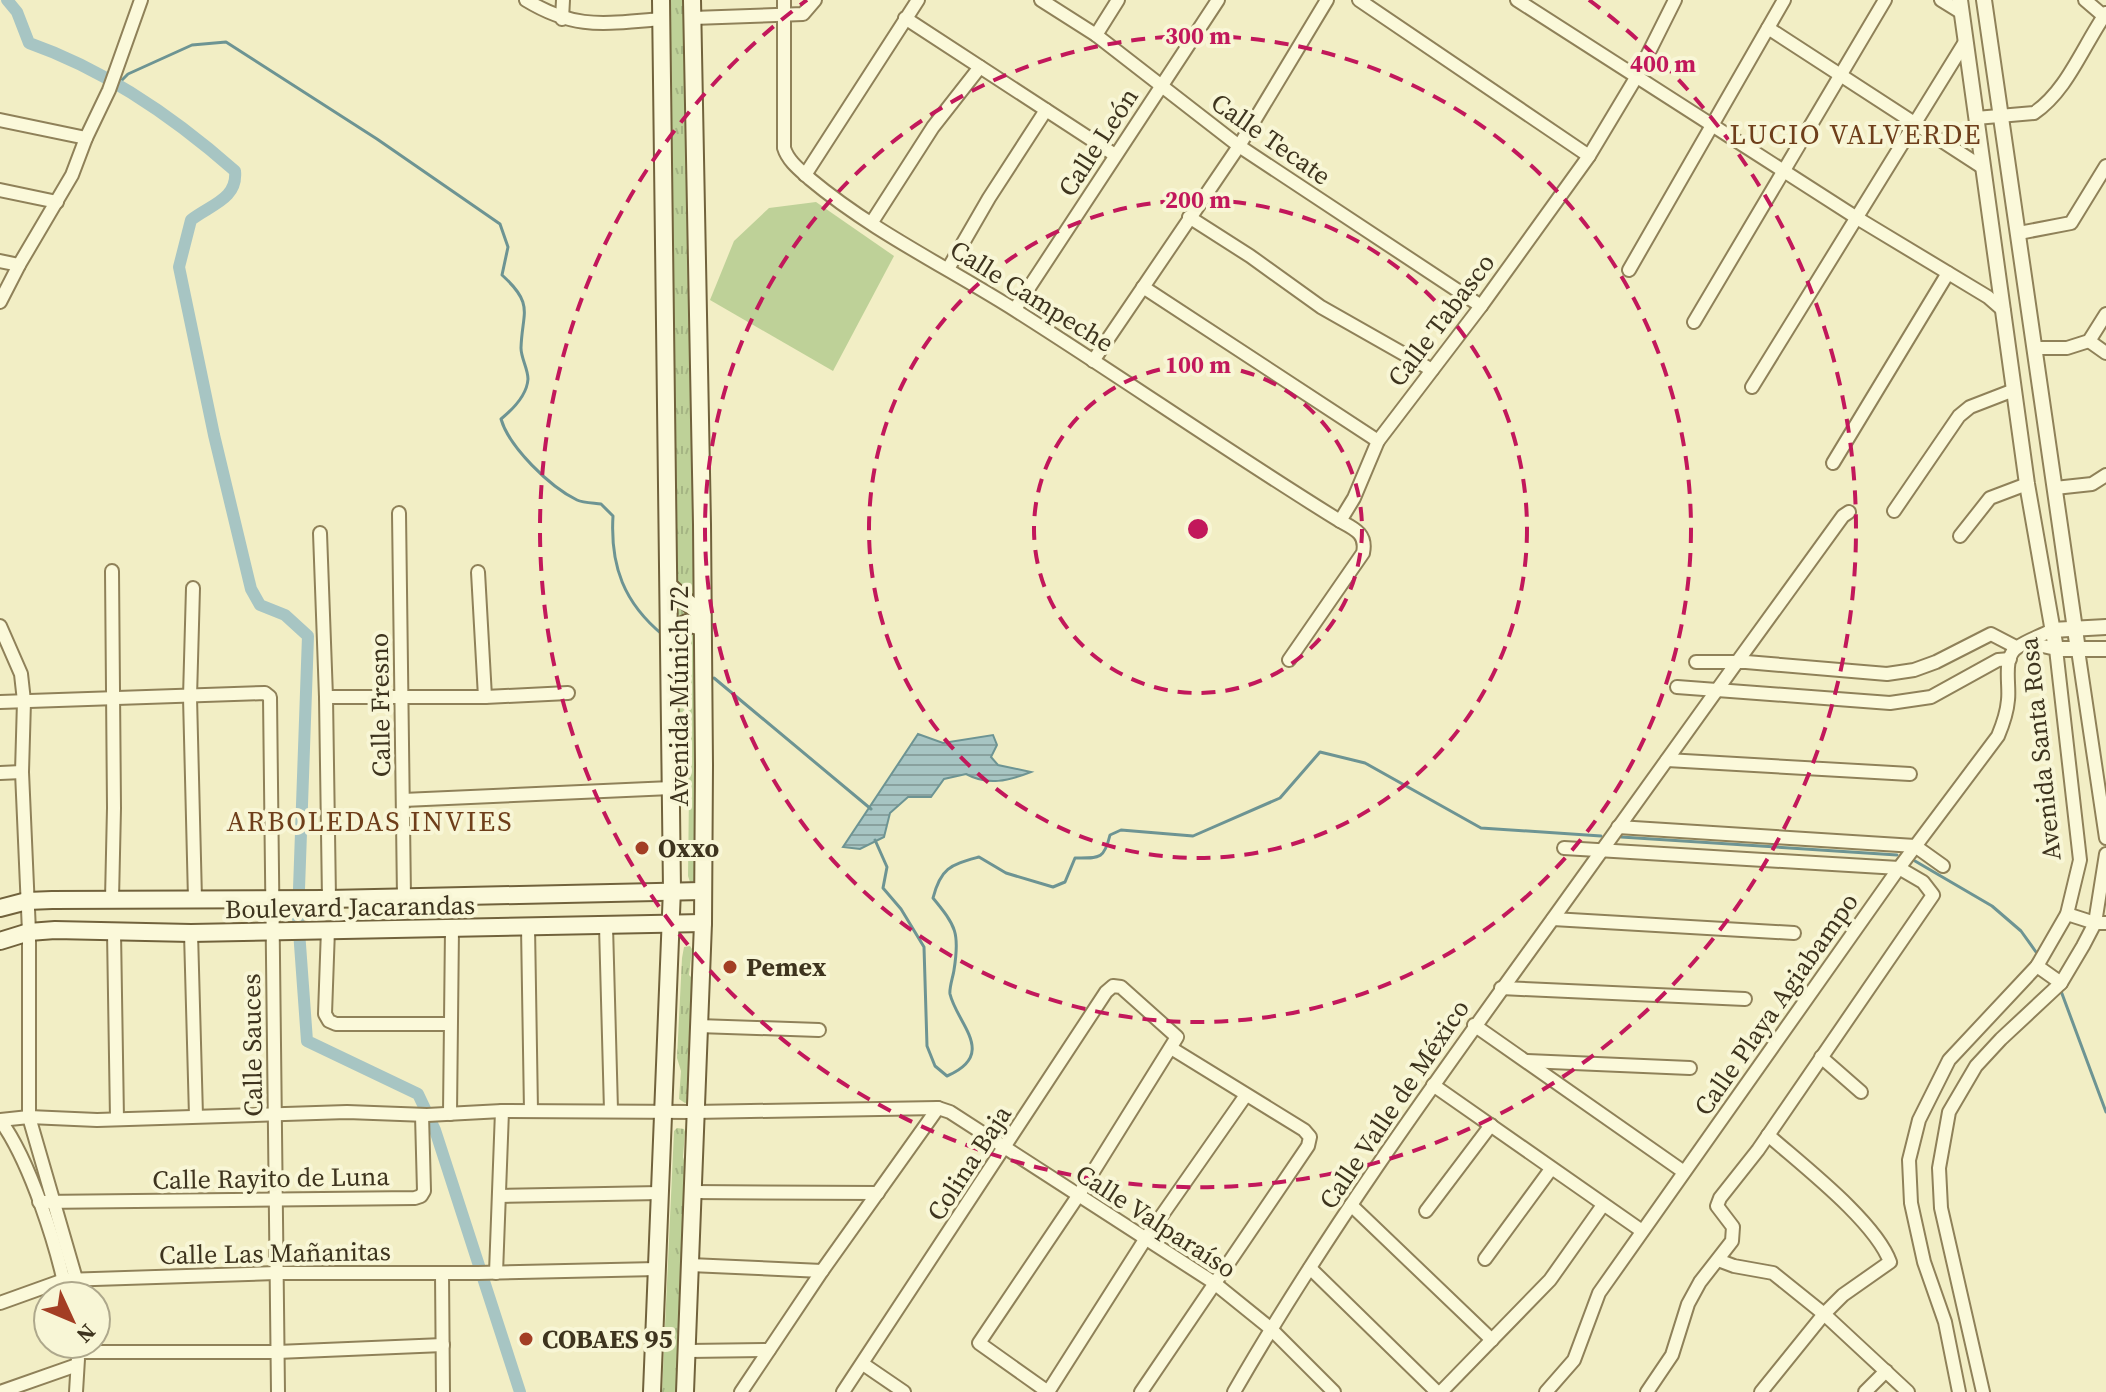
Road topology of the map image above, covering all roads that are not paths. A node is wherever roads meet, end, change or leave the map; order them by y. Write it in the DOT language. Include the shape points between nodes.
graph roads {
  1 [pos="141,0"];
  2 [pos="526,0"];
  3 [pos="563,0"];
  4 [pos="661,0"];
  5 [pos="692,0"];
  6 [pos="784,0"];
  7 [pos="815,0"];
  8 [pos="918,0"];
  9 [pos="1041,0"];
  10 [pos="1118,0"];
  11 [pos="1218,0"];
  12 [pos="1327,0"];
  13 [pos="1359,0"];
  14 [pos="1517,0"];
  15 [pos="1674,0"];
  16 [pos="1784,0"];
  17 [pos="1885,0"];
  18 [pos="1941,0"];
  19 [pos="1984,0"];
  20 [pos="2085,0"];
  21 [pos="1961,6"];
  22 [pos="784,16"];
  23 [pos="2105,16"];
  24 [pos="693,18"];
  25 [pos="905,18"];
  26 [pos="562,19"];
  27 [pos="662,19"];
  28 [pos="1768,28"];
  29 [pos="1096,35"];
  30 [pos="1965,42"];
  31 [pos="980,67"];
  32 [pos="1637,76"];
  33 [pos="1840,76"];
  34 [pos="1162,86"];
  35 [pos="1046,110"];
  36 [pos="2002,117"];
  37 [pos="1976,118"];
  38 [pos="0,120"];
  39 [pos="1915,123"];
  40 [pos="1713,124"];
  41 [pos="86,138"];
  42 [pos="1239,146"];
  43 [pos="1115,155"];
  44 [pos="1589,156"];
  45 [pos="2106,166"];
  46 [pos="1982,167"];
  47 [pos="1784,171"];
  48 [pos="805,175"];
  49 [pos="0,190"];
  50 [pos="57,202"];
  51 [pos="1189,217"];
  52 [pos="1857,218"];
  53 [pos="872,222"];
  54 [pos="2019,233"];
  55 [pos="0,261"];
  56 [pos="19,265"];
  57 [pos="948,269"];
  58 [pos="1629,270"];
  59 [pos="1948,273"];
  60 [pos="1143,287"];
  61 [pos="0,302"];
  62 [pos="1481,306"];
  63 [pos="1015,309"];
  64 [pos="2004,311"];
  65 [pos="2106,314"];
  66 [pos="1694,322"];
  67 [pos="2089,341"];
  68 [pos="2035,348"];
  69 [pos="2106,353"];
  70 [pos="1093,361"];
  71 [pos="1432,370"];
  72 [pos="1752,387"];
  73 [pos="2014,390"];
  74 [pos="1378,441"];
  75 [pos="1833,463"];
  76 [pos="2106,475"];
  77 [pos="2027,484"];
  78 [pos="2055,488"];
  79 [pos="1894,511"];
  80 [pos="1849,512"];
  81 [pos="399,513"];
  82 [pos="1340,521"];
  83 [pos="320,533"];
  84 [pos="1960,536"];
  85 [pos="112,571"];
  86 [pos="478,572"];
  87 [pos="670,587"];
  88 [pos="193,588"];
  89 [pos="702,621"];
  90 [pos="0,626"];
  91 [pos="2075,627"];
  92 [pos="2106,627"];
  93 [pos="2052,630"];
  94 [pos="669,632"];
  95 [pos="2056,649"];
  96 [pos="2106,649"];
  97 [pos="2018,650"];
  98 [pos="2078,650"];
  99 [pos="1289,660"];
  100 [pos="1696,662"];
  101 [pos="1735,662"];
  102 [pos="1677,687"];
  103 [pos="1716,689"];
  104 [pos="568,693"];
  105 [pos="190,697"];
  106 [pos="326,697"];
  107 [pos="485,697"];
  108 [pos="402,698"];
  109 [pos="112,699"];
  110 [pos="24,701"];
  111 [pos="0,702"];
  112 [pos="2099,747"];
  113 [pos="1667,760"];
  114 [pos="22,772"];
  115 [pos="0,773"];
  116 [pos="1910,774"];
  117 [pos="671,788"];
  118 [pos="403,800"];
  119 [pos="1618,827"];
  120 [pos="2106,838"];
  121 [pos="1915,846"];
  122 [pos="1564,848"];
  123 [pos="1602,849"];
  124 [pos="2106,854"];
  125 [pos="1943,866"];
  126 [pos="1899,868"];
  127 [pos="672,889"];
  128 [pos="702,891"];
  129 [pos="404,897"];
  130 [pos="272,898"];
  131 [pos="112,899"];
  132 [pos="195,899"];
  133 [pos="329,899"];
  134 [pos="27,901"];
  135 [pos="0,908"];
  136 [pos="2067,914"];
  137 [pos="1553,919"];
  138 [pos="703,923"];
  139 [pos="2100,923"];
  140 [pos="670,925"];
  141 [pos="606,926"];
  142 [pos="528,927"];
  143 [pos="452,928"];
  144 [pos="328,929"];
  145 [pos="281,930"];
  146 [pos="29,932"];
  147 [pos="114,932"];
  148 [pos="191,933"];
  149 [pos="1794,933"];
  150 [pos="0,941"];
  151 [pos="2037,966"];
  152 [pos="2061,983"];
  153 [pos="1501,988"];
  154 [pos="1745,999"];
  155 [pos="450,1024"];
  156 [pos="1474,1025"];
  157 [pos="698,1026"];
  158 [pos="819,1030"];
  159 [pos="1174,1043"];
  160 [pos="1821,1057"];
  161 [pos="1527,1061"];
  162 [pos="1690,1068"];
  163 [pos="1433,1085"];
  164 [pos="1861,1092"];
  165 [pos="1246,1095"];
  166 [pos="938,1108"];
  167 [pos="611,1110"];
  168 [pos="664,1110"];
  169 [pos="502,1111"];
  170 [pos="531,1111"];
  171 [pos="694,1112"];
  172 [pos="275,1113"];
  173 [pos="450,1114"];
  174 [pos="428,1115"];
  175 [pos="196,1116"];
  176 [pos="29,1117"];
  177 [pos="117,1119"];
  178 [pos="0,1120"];
  179 [pos="1491,1125"];
  180 [pos="1768,1135"];
  181 [pos="1005,1149"];
  182 [pos="1551,1169"];
  183 [pos="1684,1172"];
  184 [pos="692,1192"];
  185 [pos="660,1193"];
  186 [pos="878,1193"];
  187 [pos="499,1196"];
  188 [pos="1078,1196"];
  189 [pos="276,1200"];
  190 [pos="39,1202"];
  191 [pos="53,1203"];
  192 [pos="1351,1205"];
  193 [pos="1603,1205"];
  194 [pos="1426,1211"];
  195 [pos="1642,1231"];
  196 [pos="1146,1238"];
  197 [pos="1485,1259"];
  198 [pos="1718,1260"];
  199 [pos="690,1265"];
  200 [pos="1310,1268"];
  201 [pos="657,1269"];
  202 [pos="822,1271"];
  203 [pos="276,1273"];
  204 [pos="442,1273"];
  205 [pos="487,1273"];
  206 [pos="70,1280"];
  207 [pos="1213,1282"];
  208 [pos="32,1292"];
  209 [pos="0,1303"];
  210 [pos="1824,1314"];
  211 [pos="1270,1328"];
  212 [pos="1492,1340"];
  213 [pos="443,1345"];
  214 [pos="769,1350"];
  215 [pos="688,1351"];
  216 [pos="277,1352"];
  217 [pos="112,1354"];
  218 [pos="66,1360"];
  219 [pos="78,1360"];
  220 [pos="863,1364"];
  221 [pos="1886,1371"];
  222 [pos="0,1392"];
  223 [pos="76,1392"];
  224 [pos="278,1392"];
  225 [pos="443,1392"];
  226 [pos="652,1392"];
  227 [pos="685,1392"];
  228 [pos="741,1392"];
  229 [pos="843,1392"];
  230 [pos="904,1392"];
  231 [pos="1048,1392"];
  232 [pos="1141,1392"];
  233 [pos="1234,1392"];
  234 [pos="1334,1392"];
  235 [pos="1439,1392"];
  236 [pos="1546,1392"];
  237 [pos="1647,1392"];
  238 [pos="1761,1392"];
  239 [pos="1865,1392"];
  240 [pos="1908,1392"];
  241 [pos="1959,1392"];
  242 [pos="1983,1392"];
  1 -- 41 [label="street"];
  2 -- 26 [label="street"];
  3 -- 26 [label="street"];
  4 -- 27 [label="main road, Avenida Múnich 72"];
  5 -- 24 [label="main road, Avenida Múnich 72"];
  6 -- 22 [label="street"];
  7 -- 22 [label="street" via="803,14"];
  8 -- 25 [label="street"];
  9 -- 29 [label="street, Calle Tecate"];
  10 -- 29 [label="street"];
  11 -- 34 [label="street, Calle León"];
  12 -- 42 [label="street"];
  13 -- 44 [label="street"];
  14 -- 32 [label="street"];
  15 -- 32 [label="street, Calle Tabasco"];
  16 -- 28 [label="street"];
  17 -- 33 [label="street"];
  18 -- 21 [label="street"];
  19 -- 36 [label="street, Avenida Santa Rosa"];
  20 -- 23 [label="street"];
  21 -- 30 [label="street, Avenida Santa Rosa"];
  22 -- 24 [label="street"];
  22 -- 48 [label="street, Calle Campeche" via="784,148"];
  23 -- 36 [label="street" via="2041,108"];
  24 -- 89 [label="main road, Avenida Múnich 72"];
  25 -- 31 [label="street"];
  25 -- 48 [label="street"];
  26 -- 27 [label="street" via="610,25"];
  27 -- 87 [label="main road, Avenida Múnich 72"];
  28 -- 33 [label="street"];
  28 -- 40 [label="street"];
  29 -- 34 [label="street, Calle Tecate"];
  30 -- 37 [label="street, Avenida Santa Rosa"];
  30 -- 39 [label="street"];
  31 -- 35 [label="street"];
  31 -- 53 [label="street" via="933,127"];
  32 -- 40 [label="street"];
  32 -- 44 [label="street, Calle Tabasco"];
  33 -- 39 [label="street"];
  33 -- 47 [label="street"];
  34 -- 42 [label="street, Calle Tecate"];
  34 -- 43 [label="street, Calle León"];
  35 -- 43 [label="street"];
  35 -- 57 [label="street"];
  36 -- 37 [label="street"];
  36 -- 54 [label="street, Avenida Santa Rosa"];
  37 -- 46 [label="street, Avenida Santa Rosa"];
  38 -- 41 [label="street"];
  39 -- 46 [label="street"];
  39 -- 52 [label="street"];
  40 -- 47 [label="street"];
  40 -- 58 [label="street"];
  41 -- 50 [label="street"];
  42 -- 51 [label="street"];
  42 -- 62 [label="street, Calle Tecate"];
  43 -- 63 [label="street, Calle León"];
  44 -- 62 [label="street, Calle Tabasco"];
  45 -- 54 [label="street" via="2071,223"];
  46 -- 64 [label="street, Avenida Santa Rosa"];
  47 -- 52 [label="street"];
  47 -- 66 [label="street"];
  48 -- 53 [label="street, Calle Campeche"];
  49 -- 50 [label="street"];
  50 -- 56 [label="street"];
  51 -- 60 [label="street"];
  51 -- 71 [label="street" via="1321,307"];
  52 -- 59 [label="street"];
  52 -- 72 [label="street"];
  53 -- 57 [label="street, Calle Campeche"];
  54 -- 68 [label="street, Avenida Santa Rosa"];
  55 -- 56 [label="street"];
  56 -- 61 [label="street"];
  57 -- 63 [label="street, Calle Campeche"];
  59 -- 64 [label="street"];
  59 -- 75 [label="street"];
  60 -- 70 [label="street"];
  60 -- 74 [label="street"];
  62 -- 71 [label="street, Calle Tabasco"];
  63 -- 70 [label="street, Calle Campeche"];
  64 -- 73 [label="street, Avenida Santa Rosa"];
  65 -- 67 [label="street"];
  67 -- 68 [label="street" via="2067,348"];
  67 -- 69 [label="street"];
  68 -- 78 [label="street, Avenida Santa Rosa"];
  70 -- 82 [label="street, Calle Campeche"];
  71 -- 74 [label="street, Calle Tabasco"];
  73 -- 77 [label="street, Avenida Santa Rosa"];
  73 -- 79 [label="street" via="1959,416"];
  74 -- 82 [label="street, Calle Tabasco"];
  76 -- 78 [label="street" via="2092,484"];
  77 -- 84 [label="street" via="1990,498"];
  77 -- 93 [label="street, Avenida Santa Rosa"];
  78 -- 91 [label="street, Avenida Santa Rosa"];
  80 -- 101 [label="street, Calle Valle de México"];
  81 -- 108 [label="street, Calle Fresno"];
  82 -- 99 [label="street" via="1360,531 1363,553"];
  83 -- 106 [label="street"];
  85 -- 109 [label="street"];
  86 -- 107 [label="street"];
  87 -- 89 [label="main road"];
  87 -- 94 [label="main road, Avenida Múnich 72"];
  88 -- 105 [label="street"];
  89 -- 94 [label="main road"];
  89 -- 128 [label="main road, Avenida Múnich 72"];
  90 -- 110 [label="street" via="21,674"];
  91 -- 92 [label="street"];
  91 -- 93 [label="street"];
  91 -- 98 [label="street, Avenida Santa Rosa"];
  93 -- 95 [label="street, Avenida Santa Rosa"];
  93 -- 97 [label="street"];
  94 -- 117 [label="main road, Avenida Múnich 72"];
  95 -- 97 [label="street"];
  95 -- 98 [label="street"];
  95 -- 136 [label="street, Avenida Santa Rosa" via="2080,860"];
  96 -- 98 [label="street"];
  97 -- 101 [label="street" via="1991,634 1936,662 1887,674"];
  97 -- 103 [label="street" via="1931,697 1890,703"];
  97 -- 121 [label="street, Calle Playa Agiabampo" via="1998,736"];
  98 -- 112 [label="street, Avenida Santa Rosa"];
  100 -- 101 [label="street"];
  101 -- 103 [label="street, Calle Valle de México"];
  102 -- 103 [label="street"];
  103 -- 113 [label="street, Calle Valle de México"];
  104 -- 107 [label="street"];
  105 -- 109 [label="street"];
  105 -- 130 [label="street, Calle Sauces" via="270,697"];
  105 -- 132 [label="street"];
  106 -- 108 [label="street"];
  106 -- 133 [label="street"];
  107 -- 108 [label="street"];
  108 -- 118 [label="street, Calle Fresno"];
  109 -- 110 [label="street"];
  109 -- 131 [label="street"];
  110 -- 111 [label="street"];
  110 -- 114 [label="street"];
  112 -- 120 [label="street, Avenida Santa Rosa"];
  113 -- 116 [label="street"];
  113 -- 119 [label="street, Calle Valle de México"];
  114 -- 115 [label="street"];
  114 -- 134 [label="street"];
  117 -- 118 [label="street"];
  117 -- 127 [label="main road, Avenida Múnich 72"];
  118 -- 129 [label="street, Calle Fresno"];
  119 -- 121 [label="street"];
  119 -- 123 [label="street, Calle Valle de México"];
  121 -- 125 [label="street"];
  121 -- 126 [label="street, Calle Playa Agiabampo"];
  122 -- 123 [label="street"];
  123 -- 126 [label="street"];
  123 -- 137 [label="street, Calle Valle de México"];
  124 -- 139 [label="street, Avenida Santa Rosa"];
  126 -- 160 [label="street" via="1933,895"];
  126 -- 183 [label="street, Calle Playa Agiabampo"];
  127 -- 128 [label="main road, Boulevard Jacarandas"];
  127 -- 129 [label="main road, Boulevard Jacarandas"];
  127 -- 140 [label="main road, Avenida Múnich 72"];
  128 -- 138 [label="main road, Avenida Múnich 72"];
  129 -- 133 [label="main road, Boulevard Jacarandas"];
  130 -- 132 [label="main road, Boulevard Jacarandas"];
  130 -- 133 [label="main road, Boulevard Jacarandas"];
  130 -- 145 [label="street, Calle Sauces"];
  131 -- 132 [label="main road, Boulevard Jacarandas"];
  131 -- 134 [label="main road, Boulevard Jacarandas"];
  134 -- 135 [label="main road, Boulevard Jacarandas"];
  134 -- 146 [label="street"];
  136 -- 139 [label="street"];
  136 -- 151 [label="street, Avenida Santa Rosa"];
  137 -- 149 [label="street"];
  137 -- 153 [label="street, Calle Valle de México"];
  138 -- 140 [label="main road, Boulevard Jacarandas"];
  138 -- 157 [label="main road, Avenida Múnich 72"];
  139 -- 152 [label="street, Avenida Santa Rosa"];
  140 -- 141 [label="main road, Boulevard Jacarandas"];
  140 -- 168 [label="main road, Avenida Múnich 72"];
  141 -- 142 [label="main road, Boulevard Jacarandas"];
  141 -- 167 [label="street"];
  142 -- 143 [label="main road, Boulevard Jacarandas"];
  142 -- 170 [label="street"];
  143 -- 144 [label="main road, Boulevard Jacarandas"];
  143 -- 155 [label="street"];
  144 -- 145 [label="main road, Boulevard Jacarandas"];
  144 -- 155 [label="street" via="329,1021"];
  145 -- 148 [label="main road, Boulevard Jacarandas"];
  145 -- 172 [label="street, Calle Sauces"];
  146 -- 147 [label="main road, Boulevard Jacarandas"];
  146 -- 150 [label="main road, Boulevard Jacarandas"];
  146 -- 176 [label="street"];
  147 -- 148 [label="main road, Boulevard Jacarandas"];
  147 -- 177 [label="street"];
  148 -- 175 [label="street"];
  151 -- 152 [label="street"];
  151 -- 241 [label="street, Avenida Santa Rosa" via="1949,1060 1919,1120 1909,1160 1911,1203"];
  152 -- 242 [label="street, Avenida Santa Rosa" via="1976,1066 1949,1112 1939,1168 1943,1222"];
  153 -- 154 [label="street"];
  153 -- 156 [label="street, Calle Valle de México"];
  155 -- 173 [label="street"];
  156 -- 161 [label="street"];
  156 -- 163 [label="street, Calle Valle de México"];
  157 -- 158 [label="street"];
  157 -- 171 [label="main road, Avenida Múnich 72"];
  159 -- 165 [label="street"];
  159 -- 181 [label="street, Colina Baja" via="1121,987 1113,986"];
  159 -- 188 [label="street"];
  160 -- 164 [label="street"];
  160 -- 180 [label="street"];
  161 -- 162 [label="street"];
  161 -- 183 [label="street"];
  163 -- 179 [label="street"];
  163 -- 192 [label="street, Calle Valle de México"];
  165 -- 196 [label="street"];
  165 -- 207 [label="street" via="1310,1137"];
  166 -- 171 [label="street"];
  166 -- 181 [label="street, Calle Valparaíso"];
  166 -- 186 [label="street"];
  167 -- 168 [label="street"];
  167 -- 170 [label="street"];
  168 -- 171 [label="street"];
  168 -- 185 [label="main road, Avenida Múnich 72"];
  169 -- 170 [label="street"];
  169 -- 173 [label="street"];
  169 -- 187 [label="street"];
  171 -- 184 [label="main road, Avenida Múnich 72"];
  172 -- 174 [label="street"];
  172 -- 175 [label="street"];
  172 -- 189 [label="street, Calle Sauces"];
  173 -- 174 [label="street"];
  174 -- 189 [label="street, Calle Rayito de Luna" via="421,1196"];
  175 -- 177 [label="street"];
  176 -- 177 [label="street"];
  176 -- 178 [label="street"];
  176 -- 191 [label="street"];
  178 -- 190 [label="street" via="20,1152"];
  179 -- 182 [label="street"];
  179 -- 194 [label="street"];
  180 -- 198 [label="street" via="1720,1198 1717,1206 1734,1235"];
  180 -- 210 [label="street" via="1863,1222 1890,1262"];
  181 -- 188 [label="street, Calle Valparaíso"];
  181 -- 220 [label="street, Colina Baja"];
  182 -- 193 [label="street"];
  182 -- 197 [label="street"];
  183 -- 195 [label="street, Calle Playa Agiabampo"];
  184 -- 186 [label="street"];
  184 -- 199 [label="main road, Avenida Múnich 72"];
  185 -- 187 [label="street"];
  185 -- 201 [label="main road, Avenida Múnich 72"];
  186 -- 202 [label="street"];
  187 -- 205 [label="street"];
  188 -- 196 [label="street, Calle Valparaíso"];
  188 -- 231 [label="street" via="979,1343"];
  189 -- 191 [label="street, Calle Rayito de Luna"];
  189 -- 203 [label="street, Calle Sauces"];
  190 -- 191 [label="street, Calle Rayito de Luna"];
  190 -- 206 [label="street"];
  191 -- 206 [label="street"];
  192 -- 200 [label="street, Calle Valle de México"];
  192 -- 212 [label="street"];
  193 -- 195 [label="street"];
  193 -- 212 [label="street" via="1550,1280"];
  195 -- 236 [label="street, Calle Playa Agiabampo" via="1593,1304 1574,1360"];
  196 -- 207 [label="street, Calle Valparaíso"];
  196 -- 231 [label="street"];
  198 -- 210 [label="street" via="1773,1273"];
  198 -- 237 [label="street" via="1688,1304 1672,1355"];
  199 -- 202 [label="street"];
  199 -- 215 [label="main road, Avenida Múnich 72"];
  200 -- 211 [label="street, Calle Valle de México"];
  200 -- 235 [label="street"];
  201 -- 205 [label="street, Calle Las Mañanitas"];
  201 -- 226 [label="main road, Avenida Múnich 72"];
  202 -- 214 [label="street"];
  203 -- 204 [label="street, Calle Las Mañanitas"];
  203 -- 206 [label="street, Calle Las Mañanitas"];
  203 -- 216 [label="street, Calle Sauces"];
  204 -- 205 [label="street, Calle Las Mañanitas"];
  204 -- 213 [label="street"];
  207 -- 211 [label="street, Calle Valparaíso"];
  207 -- 232 [label="street"];
  208 -- 209 [label="street, Calle Las Mañanitas"];
  210 -- 221 [label="street"];
  210 -- 238 [label="street"];
  211 -- 233 [label="street, Calle Valle de México"];
  211 -- 234 [label="street, Calle Valparaíso"];
  212 -- 235 [label="street"];
  213 -- 216 [label="street"];
  213 -- 225 [label="street"];
  214 -- 215 [label="street"];
  214 -- 228 [label="street"];
  215 -- 227 [label="main road, Avenida Múnich 72"];
  216 -- 217 [label="street"];
  216 -- 224 [label="street, Calle Sauces"];
  218 -- 222 [label="street"];
  219 -- 223 [label="street"];
  220 -- 229 [label="street, Colina Baja"];
  220 -- 230 [label="street"];
  221 -- 239 [label="street"];
  221 -- 240 [label="street"];
}
